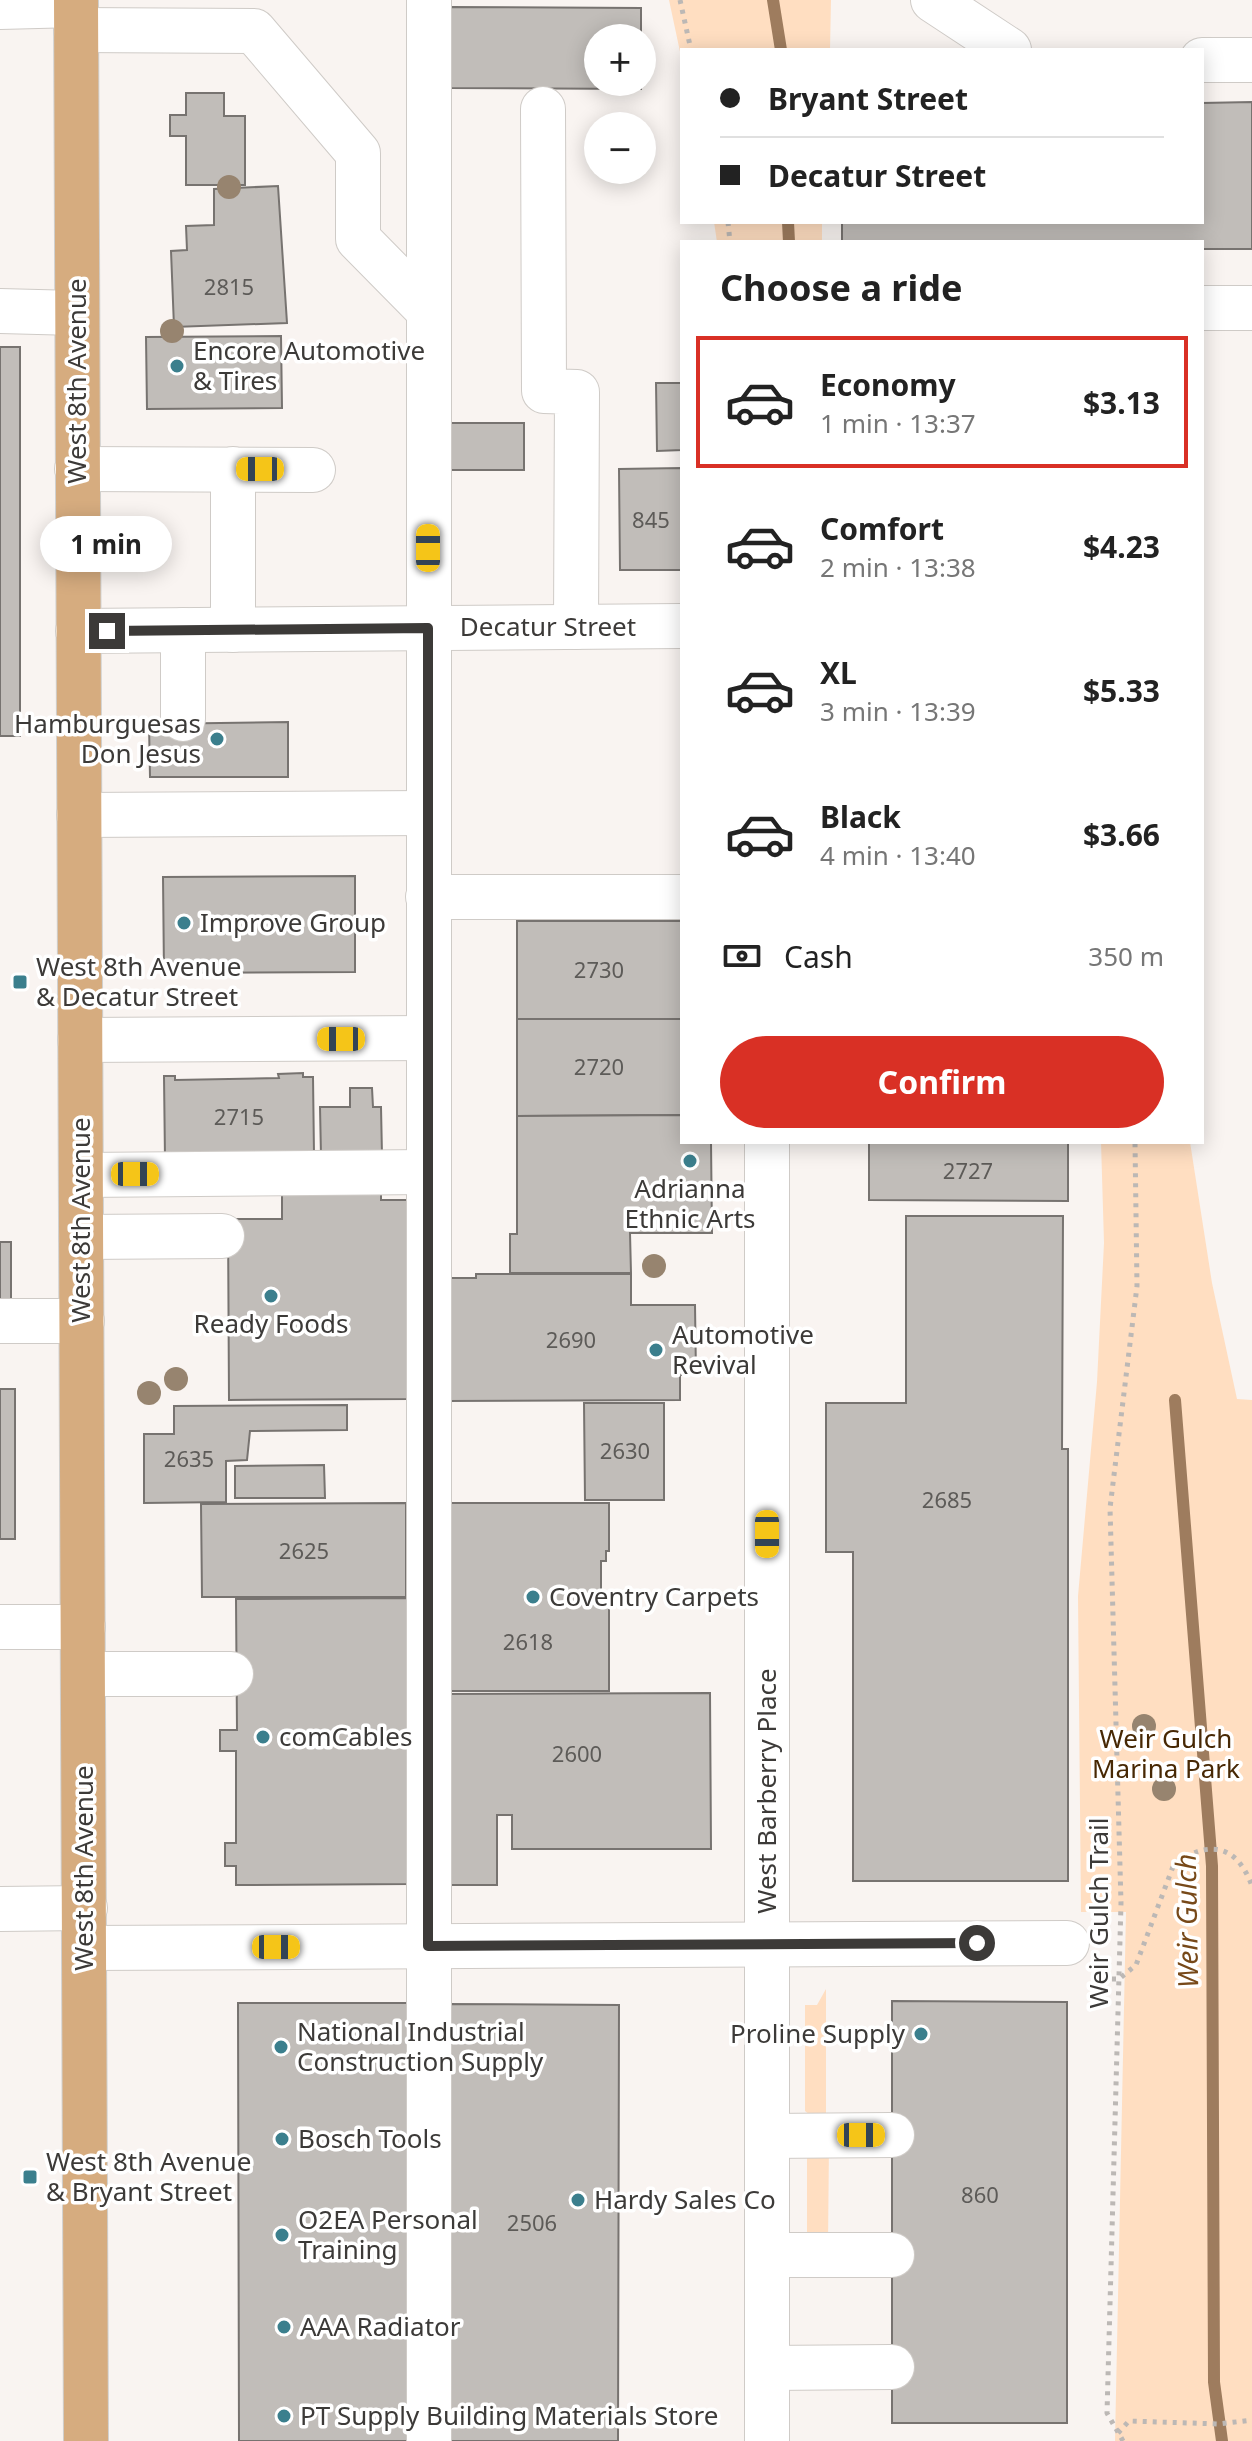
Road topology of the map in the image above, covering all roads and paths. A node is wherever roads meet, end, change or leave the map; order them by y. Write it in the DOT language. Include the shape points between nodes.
graph roads {
  1 [pos="429,0"];
  2 [pos="680,0"];
  3 [pos="933,0"];
  4 [pos="0,7"];
  5 [pos="76,12"];
  6 [pos="691,48"];
  7 [pos="1006,48"];
  8 [pos="1204,60"];
  9 [pos="1252,60"];
  10 [pos="543,109"];
  11 [pos="1204,308"];
  12 [pos="1252,308"];
  13 [pos="428,310"];
  14 [pos="0,311"];
  15 [pos="76,313"];
  16 [pos="77,469"];
  17 [pos="233,469"];
  18 [pos="313,470"];
  19 [pos="680,626"];
  20 [pos="576,627"];
  21 [pos="428,628"];
  22 [pos="183,630"];
  23 [pos="233,630"];
  24 [pos="78,631"];
  25 [pos="183,719"];
  26 [pos="428,813"];
  27 [pos="79,815"];
  28 [pos="428,897"];
  29 [pos="680,897"];
  30 [pos="428,1038"];
  31 [pos="80,1040"];
  32 [pos="767,1144"];
  33 [pos="1135,1144"];
  34 [pos="428,1172"];
  35 [pos="81,1175"];
  36 [pos="222,1236"];
  37 [pos="81,1237"];
  38 [pos="0,1321"];
  39 [pos="82,1321"];
  40 [pos="0,1627"];
  41 [pos="83,1627"];
  42 [pos="83,1674"];
  43 [pos="231,1674"];
  44 [pos="1252,1886"];
  45 [pos="0,1909"];
  46 [pos="85,1928"];
  47 [pos="1067,1943"];
  48 [pos="767,1944"];
  49 [pos="428,1946"];
  50 [pos="1119,1979"];
  51 [pos="892,2135"];
  52 [pos="767,2136"];
  53 [pos="767,2255"];
  54 [pos="892,2255"];
  55 [pos="892,2367"];
  56 [pos="767,2368"];
  57 [pos="1252,2420"];
  58 [pos="1118,2433"];
  59 [pos="86,2441"];
  60 [pos="429,2441"];
  61 [pos="767,2441"];
  62 [pos="1123,2441"];
  1 -- 13 [label="street"];
  2 -- 6 [label="path"];
  3 -- 7 [label="street"];
  4 -- 5 [label="street"];
  5 -- 13 [label="street" via="254,31 358,153 358,239"];
  5 -- 15 [label="main road, West 8th Avenue"];
  8 -- 9 [label="street"];
  10 -- 20 [label="street" via="544,391 577,392"];
  11 -- 12 [label="street"];
  13 -- 21 [label="street"];
  14 -- 15 [label="street"];
  15 -- 16 [label="main road, West 8th Avenue"];
  16 -- 17 [label="street"];
  16 -- 24 [label="main road, West 8th Avenue"];
  17 -- 18 [label="street"];
  17 -- 23 [label="street"];
  19 -- 20 [label="street, Decatur Street"];
  20 -- 21 [label="street, Decatur Street"];
  21 -- 23 [label="street, Decatur Street"];
  21 -- 26 [label="street"];
  22 -- 23 [label="street, Decatur Street"];
  22 -- 24 [label="street, Decatur Street"];
  22 -- 25 [label="street"];
  24 -- 27 [label="main road, West 8th Avenue"];
  26 -- 27 [label="street"];
  26 -- 28 [label="street"];
  27 -- 31 [label="main road, West 8th Avenue"];
  28 -- 29 [label="street"];
  28 -- 30 [label="street"];
  30 -- 31 [label="street"];
  30 -- 34 [label="street"];
  31 -- 35 [label="main road, West 8th Avenue"];
  32 -- 48 [label="street, West Barberry Place"];
  33 -- 50 [label="path, Weir Gulch Trail" via="1137,1286 1110,1508"];
  34 -- 35 [label="street"];
  34 -- 49 [label="street"];
  35 -- 37 [label="main road, West 8th Avenue"];
  36 -- 37 [label="street"];
  37 -- 39 [label="main road, West 8th Avenue"];
  38 -- 39 [label="street"];
  39 -- 41 [label="main road, West 8th Avenue"];
  40 -- 41 [label="street"];
  41 -- 42 [label="main road, West 8th Avenue"];
  42 -- 43 [label="street"];
  42 -- 46 [label="main road, West 8th Avenue"];
  44 -- 50 [label="path" via="1244,1864 1230,1852 1199,1852 1174,1864 1143,1952"];
  45 -- 46 [label="street"];
  46 -- 49 [label="street"];
  46 -- 59 [label="main road, West 8th Avenue"];
  47 -- 48 [label="street"];
  48 -- 49 [label="street"];
  48 -- 52 [label="street, West Barberry Place"];
  49 -- 60 [label="street"];
  50 -- 58 [label="path, Weir Gulch Trail" via="1107,2413"];
  51 -- 52 [label="street"];
  52 -- 53 [label="street, West Barberry Place"];
  53 -- 54 [label="street"];
  53 -- 56 [label="street, West Barberry Place"];
  55 -- 56 [label="street"];
  56 -- 61 [label="street, West Barberry Place"];
  57 -- 58 [label="path" via="1129,2421"];
  58 -- 62 [label="path, Weir Gulch Trail"];
}
